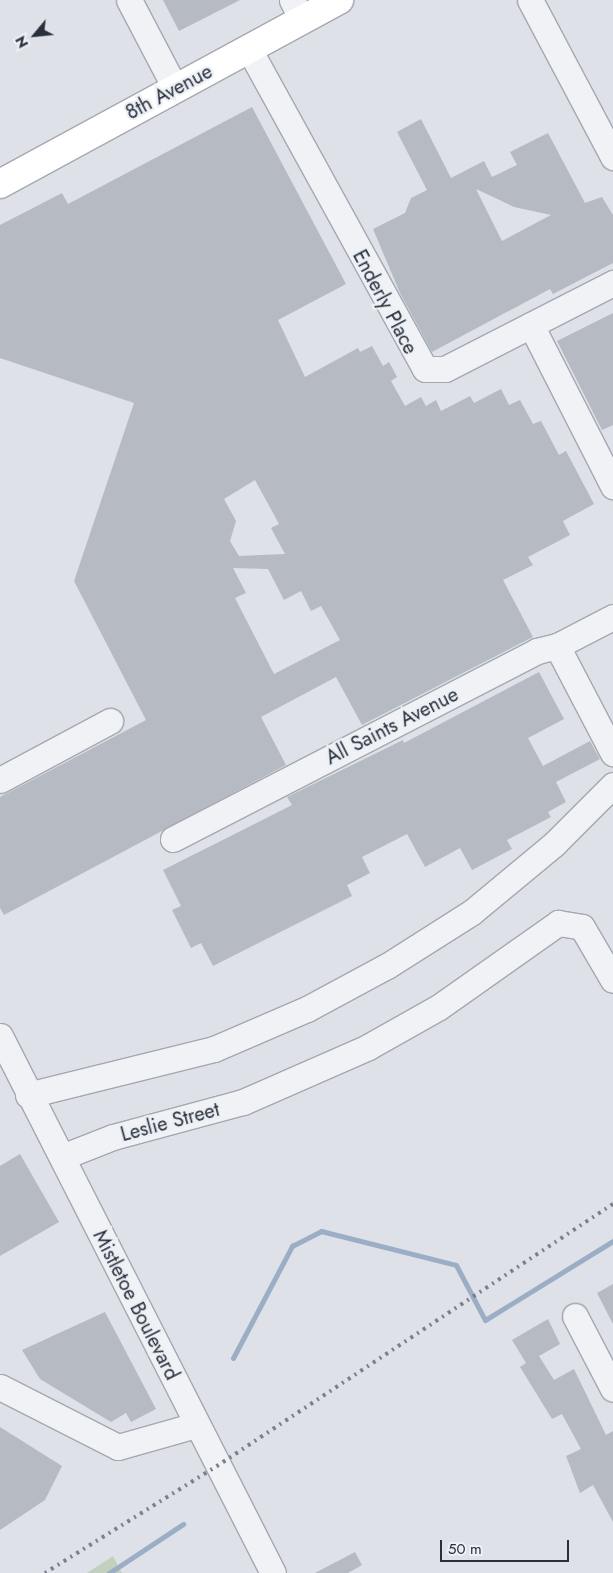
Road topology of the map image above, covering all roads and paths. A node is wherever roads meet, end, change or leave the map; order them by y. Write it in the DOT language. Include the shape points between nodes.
graph roads {
  1 [pos="129,0"];
  2 [pos="339,0"];
  3 [pos="530,0"];
  4 [pos="297,10"];
  5 [pos="249,48"];
  6 [pos="175,88"];
  7 [pos="613,157"];
  8 [pos="0,184"];
  9 [pos="613,282"];
  10 [pos="531,325"];
  11 [pos="613,486"];
  12 [pos="613,617"];
  13 [pos="557,646"];
  14 [pos="110,721"];
  15 [pos="613,753"];
  16 [pos="0,780"];
  17 [pos="613,785"];
  18 [pos="173,839"];
  19 [pos="609,964"];
  20 [pos="0,1036"];
  21 [pos="28,1094"];
  22 [pos="62,1157"];
  23 [pos="575,1316"];
  24 [pos="0,1387"];
  25 [pos="613,1389"];
  26 [pos="196,1425"];
  27 [pos="273,1573"];
  1 -- 6 [label="street"];
  2 -- 4 [label="main road, 8th Avenue"];
  3 -- 7 [label="street"];
  4 -- 5 [label="main road, 8th Avenue"];
  5 -- 6 [label="main road, 8th Avenue"];
  5 -- 10 [label="street, Enderly Place" via="425,369 445,369"];
  6 -- 8 [label="main road, 8th Avenue"];
  9 -- 10 [label="street, Enderly Place"];
  10 -- 11 [label="street"];
  12 -- 13 [label="street, All Saints Avenue"];
  13 -- 15 [label="street"];
  13 -- 18 [label="street, All Saints Avenue" via="537,650"];
  14 -- 16 [label="street"];
  17 -- 21 [label="street" via="555,843 472,912 315,1005 214,1049"];
  19 -- 22 [label="street, Leslie Street" via="582,927 558,924 439,1007 368,1047 277,1088 192,1119 113,1137"];
  20 -- 21 [label="street, Mistletoe Boulevard"];
  21 -- 22 [label="street, Mistletoe Boulevard"];
  22 -- 26 [label="street, Mistletoe Boulevard"];
  23 -- 25 [label="street"];
  24 -- 26 [label="street" via="118,1447"];
  26 -- 27 [label="street, Mistletoe Boulevard"];
}
